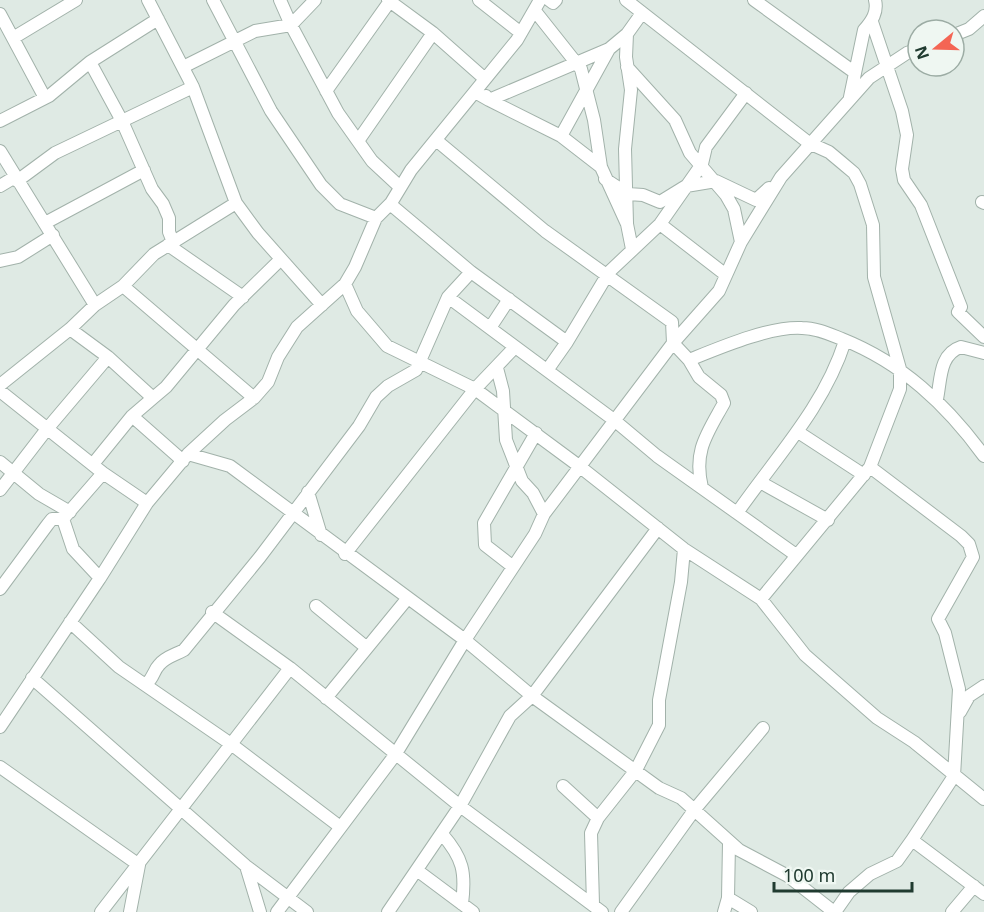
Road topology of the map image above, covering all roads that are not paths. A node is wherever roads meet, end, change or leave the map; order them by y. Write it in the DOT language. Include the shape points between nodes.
graph roads {
  1 [pos="76,0"];
  2 [pos="148,0"];
  3 [pos="213,0"];
  4 [pos="280,0"];
  5 [pos="315,0"];
  6 [pos="479,0"];
  7 [pos="549,0"];
  8 [pos="556,0"];
  9 [pos="754,0"];
  10 [pos="875,0"];
  11 [pos="389,1"];
  12 [pos="631,1"];
  13 [pos="538,6"];
  14 [pos="642,13"];
  15 [pos="0,14"];
  16 [pos="984,16"];
  17 [pos="158,19"];
  18 [pos="872,22"];
  19 [pos="291,25"];
  20 [pos="966,29"];
  21 [pos="434,33"];
  22 [pos="521,33"];
  23 [pos="627,34"];
  24 [pos="13,38"];
  25 [pos="234,41"];
  26 [pos="609,49"];
  27 [pos="906,54"];
  28 [pos="90,62"];
  29 [pos="576,62"];
  30 [pos="183,67"];
  31 [pos="627,67"];
  32 [pos="885,68"];
  33 [pos="854,72"];
  34 [pos="480,86"];
  35 [pos="587,86"];
  36 [pos="194,87"];
  37 [pos="326,91"];
  38 [pos="746,93"];
  39 [pos="850,97"];
  40 [pos="45,98"];
  41 [pos="489,100"];
  42 [pos="0,121"];
  43 [pos="122,121"];
  44 [pos="561,136"];
  45 [pos="436,140"];
  46 [pos="358,141"];
  47 [pos="809,143"];
  48 [pos="0,151"];
  49 [pos="702,165"];
  50 [pos="144,170"];
  51 [pos="603,173"];
  52 [pos="781,177"];
  53 [pos="16,179"];
  54 [pos="716,181"];
  55 [pos="0,186"];
  56 [pos="687,186"];
  57 [pos="400,187"];
  58 [pos="628,194"];
  59 [pos="236,202"];
  60 [pos="390,204"];
  61 [pos="376,218"];
  62 [pos="45,224"];
  63 [pos="627,224"];
  64 [pos="660,224"];
  65 [pos="53,235"];
  66 [pos="741,242"];
  67 [pos="171,243"];
  68 [pos="633,249"];
  69 [pos="281,259"];
  70 [pos="0,261"];
  71 [pos="471,272"];
  72 [pos="608,274"];
  73 [pos="726,275"];
  74 [pos="345,284"];
  75 [pos="123,286"];
  76 [pos="243,297"];
  77 [pos="448,297"];
  78 [pos="509,299"];
  79 [pos="95,304"];
  80 [pos="322,305"];
  81 [pos="490,328"];
  82 [pos="70,329"];
  83 [pos="984,337"];
  84 [pos="845,341"];
  85 [pos="567,342"];
  86 [pos="673,342"];
  87 [pos="515,347"];
  88 [pos="197,350"];
  89 [pos="984,353"];
  90 [pos="108,357"];
  91 [pos="689,360"];
  92 [pos="418,363"];
  93 [pos="497,368"];
  94 [pos="548,369"];
  95 [pos="900,369"];
  96 [pos="0,385"];
  97 [pos="475,389"];
  98 [pos="0,391"];
  99 [pos="153,398"];
  100 [pos="254,398"];
  101 [pos="938,399"];
  102 [pos="503,409"];
  103 [pos="132,416"];
  104 [pos="614,420"];
  105 [pos="47,429"];
  106 [pos="798,432"];
  107 [pos="536,434"];
  108 [pos="984,456"];
  109 [pos="185,458"];
  110 [pos="0,462"];
  111 [pos="93,464"];
  112 [pos="579,466"];
  113 [pos="516,468"];
  114 [pos="867,471"];
  115 [pos="14,472"];
  116 [pos="103,473"];
  117 [pos="760,482"];
  118 [pos="702,488"];
  119 [pos="0,490"];
  120 [pos="308,492"];
  121 [pos="147,503"];
  122 [pos="291,513"];
  123 [pos="737,513"];
  124 [pos="544,514"];
  125 [pos="66,516"];
  126 [pos="828,520"];
  127 [pos="658,528"];
  128 [pos="321,536"];
  129 [pos="684,549"];
  130 [pos="345,554"];
  131 [pos="796,555"];
  132 [pos="512,566"];
  133 [pos="100,578"];
  134 [pos="0,589"];
  135 [pos="407,599"];
  136 [pos="761,599"];
  137 [pos="316,606"];
  138 [pos="212,612"];
  139 [pos="70,622"];
  140 [pos="465,640"];
  141 [pos="367,648"];
  142 [pos="290,668"];
  143 [pos="32,678"];
  144 [pos="146,684"];
  145 [pos="984,686"];
  146 [pos="532,696"];
  147 [pos="326,698"];
  148 [pos="959,713"];
  149 [pos="0,727"];
  150 [pos="763,728"];
  151 [pos="231,744"];
  152 [pos="395,755"];
  153 [pos="0,767"];
  154 [pos="636,770"];
  155 [pos="954,776"];
  156 [pos="563,786"];
  157 [pos="984,799"];
  158 [pos="460,806"];
  159 [pos="182,808"];
  160 [pos="694,809"];
  161 [pos="598,818"];
  162 [pos="339,826"];
  163 [pos="442,834"];
  164 [pos="912,840"];
  165 [pos="729,843"];
  166 [pos="139,865"];
  167 [pos="246,866"];
  168 [pos="418,871"];
  169 [pos="974,886"];
  170 [pos="984,894"];
  171 [pos="288,897"];
  172 [pos="729,898"];
  173 [pos="462,904"];
  174 [pos="597,908"];
  175 [pos="102,912"];
  176 [pos="130,912"];
  177 [pos="260,912"];
  178 [pos="277,912"];
  179 [pos="307,912"];
  180 [pos="388,912"];
  181 [pos="472,912"];
  182 [pos="621,912"];
  183 [pos="724,912"];
  184 [pos="751,912"];
  185 [pos="834,912"];
  186 [pos="952,912"];
  1 -- 24 [label="street"];
  2 -- 17 [label="street"];
  3 -- 25 [label="street"];
  4 -- 19 [label="street"];
  5 -- 19 [label="street"];
  6 -- 22 [label="street"];
  7 -- 8 [label="street"];
  9 -- 33 [label="street"];
  10 -- 18 [label="street" via="877,8"];
  11 -- 21 [label="street"];
  11 -- 37 [label="street"];
  12 -- 14 [label="street"];
  13 -- 22 [label="street"];
  13 -- 29 [label="street" via="558,43"];
  14 -- 23 [label="street"];
  14 -- 38 [label="street"];
  15 -- 24 [label="street"];
  16 -- 20 [label="street"];
  17 -- 28 [label="street"];
  17 -- 30 [label="street"];
  18 -- 32 [label="street"];
  18 -- 33 [label="street" via="864,30"];
  19 -- 25 [label="street" via="255,31"];
  19 -- 37 [label="street"];
  21 -- 34 [label="street"];
  21 -- 46 [label="street"];
  22 -- 34 [label="street"];
  23 -- 26 [label="street"];
  23 -- 31 [label="street"];
  24 -- 40 [label="street"];
  25 -- 30 [label="street"];
  25 -- 61 [label="street" via="283,131 321,185 340,204"];
  26 -- 29 [label="street"];
  26 -- 35 [label="street"];
  27 -- 32 [label="street"];
  28 -- 40 [label="street"];
  28 -- 43 [label="street"];
  29 -- 35 [label="street"];
  29 -- 41 [label="street"];
  30 -- 36 [label="street"];
  31 -- 49 [label="street" via="675,120 690,153"];
  31 -- 58 [label="street" via="631,90 625,149"];
  32 -- 39 [label="street"];
  32 -- 83 [label="street" via="907,135 904,180 921,205 954,286 961,307 958,312"];
  33 -- 39 [label="street"];
  34 -- 41 [label="street"];
  34 -- 45 [label="street"];
  35 -- 44 [label="street"];
  35 -- 51 [label="street"];
  36 -- 43 [label="street"];
  36 -- 59 [label="street"];
  37 -- 46 [label="street"];
  38 -- 47 [label="street"];
  38 -- 49 [label="street" via="706,147"];
  39 -- 47 [label="street"];
  40 -- 42 [label="street"];
  41 -- 44 [label="street"];
  43 -- 50 [label="street"];
  43 -- 53 [label="street" via="55,153"];
  44 -- 51 [label="street"];
  45 -- 57 [label="street"];
  45 -- 72 [label="street" via="544,231"];
  46 -- 57 [label="street" via="372,161"];
  47 -- 52 [label="street"];
  47 -- 95 [label="street" via="841,162 860,184 873,225 874,277"];
  48 -- 53 [label="street"];
  49 -- 54 [label="street"];
  49 -- 56 [label="street"];
  50 -- 62 [label="street"];
  50 -- 67 [label="street" via="169,218"];
  51 -- 58 [label="street"];
  51 -- 63 [label="street"];
  52 -- 54 [label="street" via="756,200"];
  52 -- 66 [label="street"];
  53 -- 55 [label="street"];
  53 -- 62 [label="street"];
  54 -- 56 [label="street"];
  54 -- 66 [label="street" via="734,209"];
  56 -- 58 [label="street" via="660,202"];
  56 -- 64 [label="street"];
  57 -- 60 [label="street"];
  58 -- 63 [label="street"];
  59 -- 67 [label="street"];
  59 -- 69 [label="street"];
  60 -- 61 [label="street"];
  60 -- 71 [label="street"];
  61 -- 74 [label="street"];
  62 -- 65 [label="street"];
  63 -- 68 [label="street"];
  64 -- 68 [label="street"];
  64 -- 73 [label="street"];
  65 -- 70 [label="street" via="18,257"];
  65 -- 79 [label="street"];
  66 -- 73 [label="street"];
  67 -- 75 [label="street" via="154,254"];
  67 -- 76 [label="street"];
  68 -- 72 [label="street"];
  69 -- 76 [label="street"];
  69 -- 80 [label="street"];
  71 -- 77 [label="street"];
  71 -- 78 [label="street"];
  72 -- 85 [label="street"];
  72 -- 86 [label="street" via="672,321"];
  73 -- 86 [label="street" via="712,299"];
  74 -- 80 [label="street"];
  74 -- 92 [label="street" via="367,325 387,346"];
  75 -- 79 [label="street"];
  75 -- 88 [label="street"];
  76 -- 88 [label="street"];
  77 -- 81 [label="street"];
  77 -- 92 [label="street"];
  78 -- 81 [label="street"];
  78 -- 85 [label="street"];
  79 -- 82 [label="street"];
  80 -- 100 [label="street" via="297,327 268,382"];
  81 -- 87 [label="street"];
  82 -- 90 [label="street"];
  82 -- 96 [label="street"];
  84 -- 91 [label="street" via="819,330 786,328"];
  84 -- 95 [label="street"];
  84 -- 106 [label="street" via="838,365"];
  85 -- 94 [label="street"];
  86 -- 91 [label="street"];
  86 -- 104 [label="street"];
  87 -- 93 [label="street"];
  87 -- 94 [label="street"];
  88 -- 99 [label="street"];
  88 -- 100 [label="street"];
  89 -- 101 [label="street" via="961,347 948,354"];
  90 -- 99 [label="street"];
  90 -- 105 [label="street"];
  91 -- 118 [label="street" via="724,403 701,446 698,471"];
  92 -- 97 [label="street"];
  92 -- 120 [label="street" via="412,374 376,397 359,426"];
  93 -- 97 [label="street"];
  93 -- 102 [label="street"];
  94 -- 104 [label="street"];
  95 -- 101 [label="street"];
  95 -- 114 [label="street" via="900,389"];
  97 -- 102 [label="street"];
  97 -- 130 [label="street"];
  98 -- 105 [label="street"];
  99 -- 103 [label="street"];
  100 -- 109 [label="street"];
  101 -- 108 [label="street"];
  102 -- 107 [label="street"];
  102 -- 113 [label="street" via="506,440"];
  103 -- 109 [label="street"];
  103 -- 111 [label="street"];
  104 -- 112 [label="street"];
  104 -- 118 [label="street"];
  105 -- 111 [label="street"];
  105 -- 115 [label="street"];
  106 -- 114 [label="street"];
  106 -- 117 [label="street"];
  107 -- 112 [label="street"];
  107 -- 113 [label="street"];
  109 -- 121 [label="street"];
  109 -- 122 [label="street" via="227,464"];
  110 -- 115 [label="street"];
  111 -- 116 [label="street"];
  112 -- 124 [label="street"];
  112 -- 127 [label="street"];
  113 -- 124 [label="street"];
  113 -- 132 [label="street" via="484,524 483,534 491,552"];
  114 -- 126 [label="street"];
  114 -- 148 [label="street" via="969,544 973,557 938,619 954,665"];
  115 -- 119 [label="street"];
  115 -- 125 [label="street"];
  116 -- 121 [label="street"];
  116 -- 125 [label="street"];
  117 -- 123 [label="street"];
  117 -- 126 [label="street"];
  118 -- 123 [label="street"];
  120 -- 122 [label="street"];
  120 -- 128 [label="street"];
  121 -- 133 [label="street"];
  122 -- 128 [label="street"];
  122 -- 138 [label="street"];
  123 -- 131 [label="street"];
  124 -- 132 [label="street"];
  125 -- 133 [label="street" via="73,549"];
  125 -- 134 [label="street" via="52,519"];
  126 -- 131 [label="street"];
  127 -- 129 [label="street"];
  127 -- 146 [label="street"];
  128 -- 130 [label="street"];
  129 -- 136 [label="street"];
  129 -- 154 [label="street" via="659,700 659,725"];
  130 -- 135 [label="street"];
  131 -- 136 [label="street"];
  132 -- 140 [label="street"];
  133 -- 139 [label="street"];
  135 -- 140 [label="street"];
  135 -- 141 [label="street"];
  136 -- 155 [label="street" via="805,655 877,718 914,742"];
  137 -- 141 [label="street"];
  138 -- 142 [label="street"];
  138 -- 144 [label="street" via="184,650 157,666 154,678"];
  139 -- 143 [label="street"];
  139 -- 144 [label="street" via="119,667"];
  140 -- 146 [label="street"];
  140 -- 152 [label="street"];
  141 -- 147 [label="street"];
  142 -- 147 [label="street"];
  142 -- 151 [label="street"];
  143 -- 149 [label="street"];
  143 -- 159 [label="street"];
  144 -- 151 [label="street"];
  145 -- 148 [label="street" via="969,696"];
  146 -- 154 [label="street"];
  146 -- 158 [label="street" via="505,723"];
  147 -- 152 [label="street"];
  148 -- 155 [label="street"];
  150 -- 160 [label="street"];
  151 -- 159 [label="street"];
  151 -- 162 [label="street"];
  152 -- 158 [label="street"];
  152 -- 162 [label="street"];
  153 -- 166 [label="street"];
  154 -- 160 [label="street"];
  154 -- 161 [label="street"];
  155 -- 157 [label="street"];
  155 -- 164 [label="street"];
  156 -- 161 [label="street"];
  158 -- 163 [label="street"];
  158 -- 174 [label="street"];
  159 -- 166 [label="street"];
  159 -- 167 [label="street"];
  160 -- 165 [label="street"];
  160 -- 182 [label="street"];
  161 -- 174 [label="street" via="591,833"];
  162 -- 171 [label="street"];
  163 -- 168 [label="street"];
  163 -- 173 [label="street" via="460,859"];
  164 -- 169 [label="street"];
  164 -- 185 [label="street" via="897,861 870,874"];
  165 -- 172 [label="street"];
  165 -- 185 [label="street" via="788,876"];
  166 -- 175 [label="street"];
  166 -- 176 [label="street"];
  167 -- 171 [label="street"];
  167 -- 177 [label="street"];
  168 -- 173 [label="street"];
  168 -- 180 [label="street"];
  169 -- 170 [label="street"];
  169 -- 186 [label="street"];
  171 -- 178 [label="street"];
  171 -- 179 [label="street"];
  172 -- 183 [label="street"];
  172 -- 184 [label="street"];
  173 -- 181 [label="street"];
}
